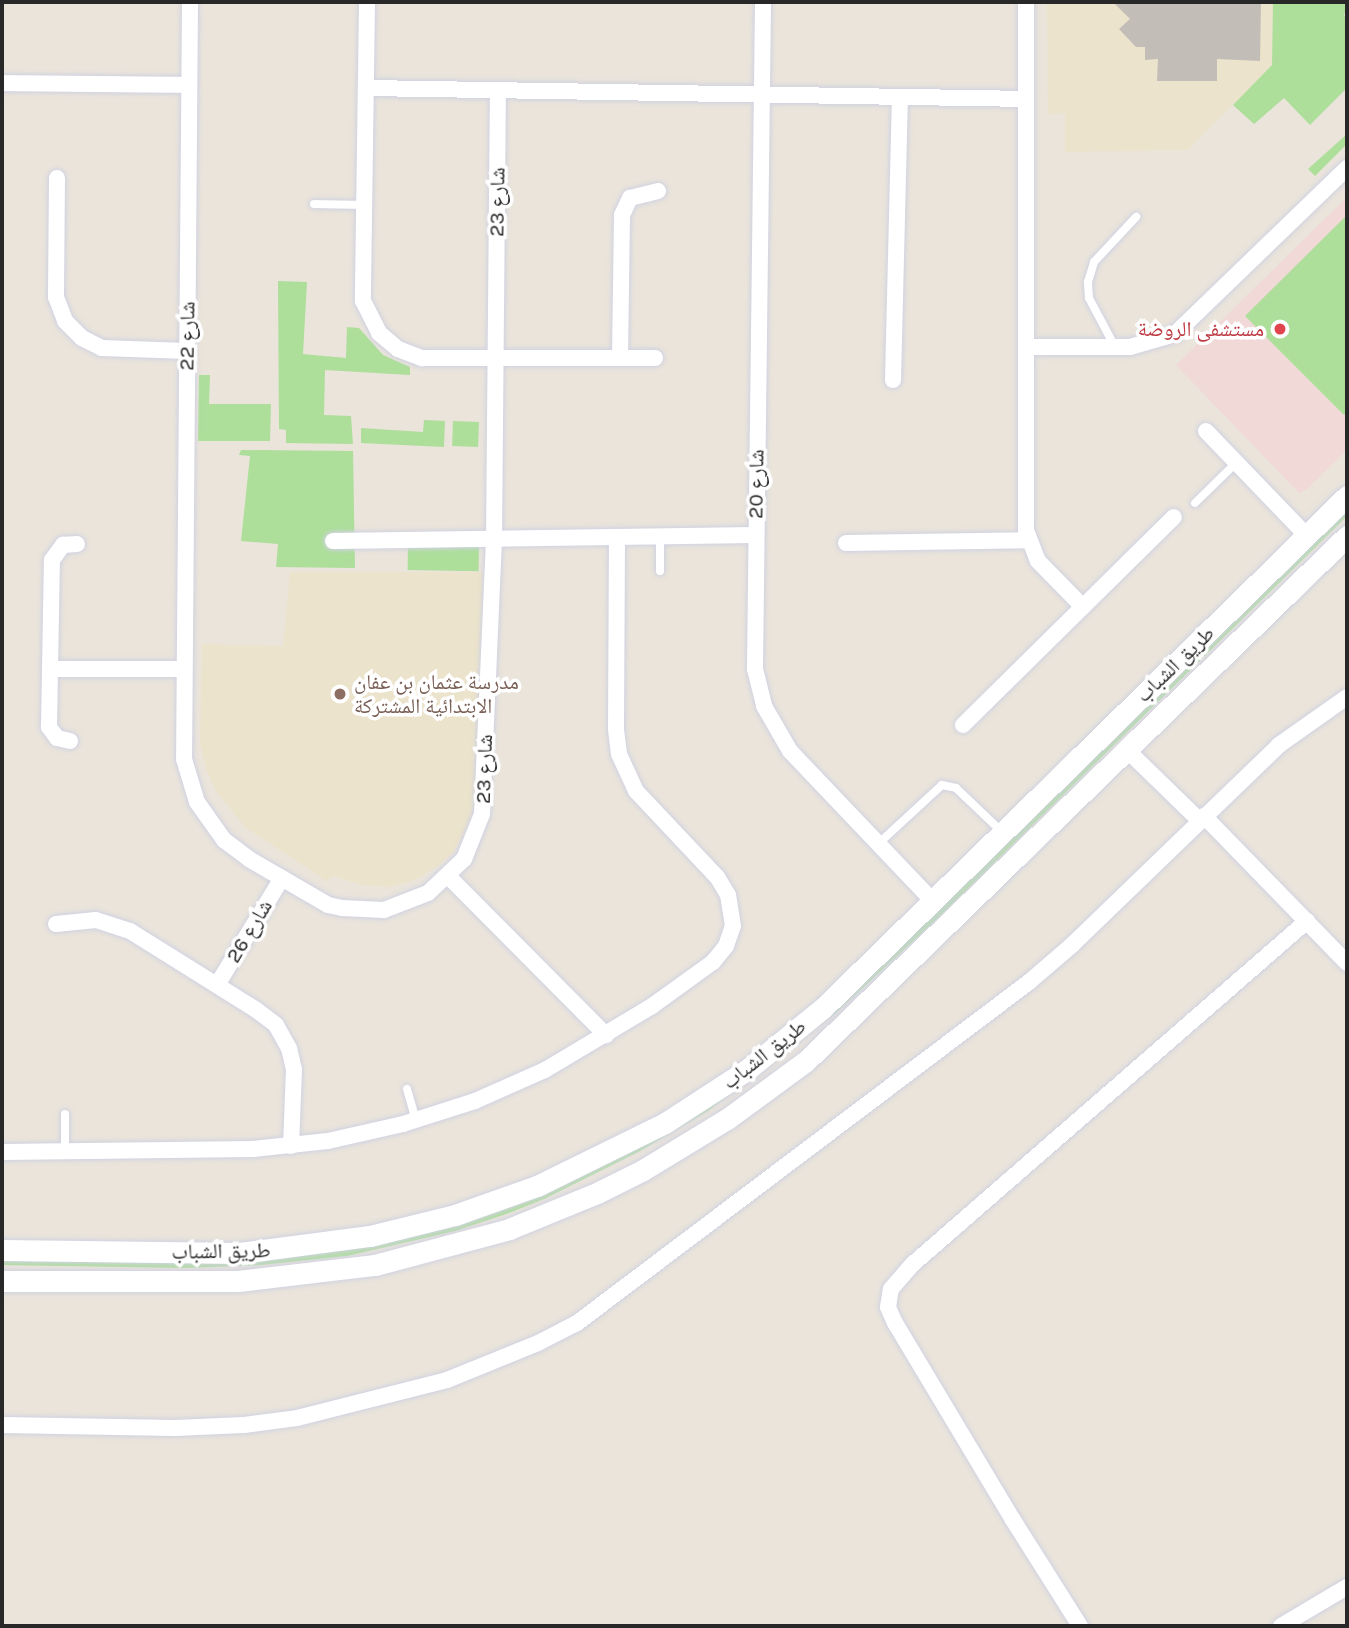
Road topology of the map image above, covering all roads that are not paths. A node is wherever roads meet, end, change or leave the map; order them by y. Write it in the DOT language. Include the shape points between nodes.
graph roads {
  1 [pos="190,2"];
  2 [pos="367,2"];
  3 [pos="763,2"];
  4 [pos="1026,2"];
  5 [pos="2,83"];
  6 [pos="189,85"];
  7 [pos="366,88"];
  8 [pos="498,90"];
  9 [pos="762,94"];
  10 [pos="900,97"];
  11 [pos="1026,99"];
  12 [pos="1347,168"];
  13 [pos="57,178"];
  14 [pos="658,191"];
  15 [pos="314,204"];
  16 [pos="364,205"];
  17 [pos="1136,217"];
  18 [pos="1115,347"];
  19 [pos="1026,348"];
  20 [pos="187,351"];
  21 [pos="620,358"];
  22 [pos="655,358"];
  23 [pos="495,359"];
  24 [pos="893,380"];
  25 [pos="1206,431"];
  26 [pos="1236,463"];
  27 [pos="1347,496"];
  28 [pos="1195,503"];
  29 [pos="1174,517"];
  30 [pos="755,535"];
  31 [pos="660,536"];
  32 [pos="1307,536"];
  33 [pos="1347,536"];
  34 [pos="617,537"];
  35 [pos="494,539"];
  36 [pos="1028,540"];
  37 [pos="332,541"];
  38 [pos="846,543"];
  39 [pos="77,544"];
  40 [pos="660,571"];
  41 [pos="1083,607"];
  42 [pos="50,669"];
  43 [pos="183,670"];
  44 [pos="1347,697"];
  45 [pos="963,724"];
  46 [pos="70,741"];
  47 [pos="1126,749"];
  48 [pos="1201,818"];
  49 [pos="1003,833"];
  50 [pos="878,845"];
  51 [pos="449,877"];
  52 [pos="282,878"];
  53 [pos="933,901"];
  54 [pos="1307,921"];
  55 [pos="56,923"];
  56 [pos="1347,962"];
  57 [pos="217,985"];
  58 [pos="606,1035"];
  59 [pos="407,1089"];
  60 [pos="65,1114"];
  61 [pos="416,1120"];
  62 [pos="290,1146"];
  63 [pos="65,1151"];
  64 [pos="2,1152"];
  65 [pos="2,1250"];
  66 [pos="2,1281"];
  67 [pos="2,1425"];
  68 [pos="1347,1587"];
  69 [pos="1080,1626"];
  70 [pos="1281,1626"];
  1 -- 6 [label="street, شارع 22"];
  2 -- 7 [label="street"];
  3 -- 9 [label="street, شارع 20"];
  4 -- 11 [label="street"];
  5 -- 6 [label="street"];
  6 -- 20 [label="street, شارع 22"];
  7 -- 8 [label="street"];
  7 -- 16 [label="street"];
  8 -- 9 [label="street"];
  8 -- 23 [label="street, شارع 23"];
  9 -- 10 [label="street"];
  9 -- 30 [label="street, شارع 20"];
  10 -- 11 [label="street"];
  10 -- 24 [label="street"];
  11 -- 19 [label="street"];
  12 -- 18 [label="street" via="1191,322 1160,340"];
  13 -- 20 [label="street" via="56,297 65,321 82,338 102,348"];
  14 -- 21 [label="street" via="636,194 622,215"];
  15 -- 16 [label="lane"];
  16 -- 23 [label="street" via="363,301 379,333 398,349 422,358"];
  17 -- 18 [label="lane" via="1094,262 1088,282 1089,298"];
  18 -- 19 [label="street"];
  19 -- 36 [label="street"];
  20 -- 43 [label="street, شارع 22"];
  21 -- 22 [label="street"];
  21 -- 23 [label="street"];
  23 -- 35 [label="street, شارع 23"];
  25 -- 26 [label="street"];
  26 -- 28 [label="lane"];
  26 -- 32 [label="street"];
  27 -- 32 [label="main road, طريق الشباب"];
  29 -- 41 [label="street"];
  30 -- 31 [label="street"];
  30 -- 50 [label="street, شارع 20" via="753,649 764,706 790,751"];
  31 -- 34 [label="street"];
  31 -- 40 [label="lane"];
  32 -- 49 [label="main road, طريق الشباب"];
  33 -- 47 [label="main road, طريق الشباب"];
  34 -- 35 [label="street"];
  34 -- 58 [label="street" via="619,754 636,791 723,886 733,915 730,936 713,962"];
  35 -- 37 [label="street"];
  35 -- 51 [label="street, شارع 23" via="482,814 472,845"];
  36 -- 38 [label="street"];
  36 -- 41 [label="street" via="1038,561"];
  39 -- 42 [label="street" via="63,545 52,560"];
  41 -- 45 [label="street"];
  42 -- 43 [label="street"];
  42 -- 46 [label="street" via="50,727 57,738"];
  43 -- 52 [label="street, شارع 23" via="184,759 197,802 224,840"];
  44 -- 48 [label="street" via="1279,745"];
  47 -- 48 [label="street"];
  47 -- 66 [label="main road, طريق الشباب" via="806,1061 696,1139 600,1192 465,1243 330,1272 226,1281"];
  48 -- 54 [label="street"];
  48 -- 67 [label="street" via="1072,945 993,1011 615,1297 538,1343 447,1380 297,1418 175,1428"];
  49 -- 50 [label="lane" via="956,788 942,785"];
  49 -- 53 [label="main road, طريق الشباب"];
  50 -- 53 [label="street, شارع 20"];
  51 -- 52 [label="street, شارع 23" via="414,901 370,911 328,905"];
  51 -- 58 [label="street"];
  52 -- 57 [label="street, شارع 26"];
  53 -- 65 [label="main road, طريق الشباب" via="824,1007 748,1069 622,1147 527,1190 412,1226 284,1249 240,1253"];
  54 -- 56 [label="street"];
  54 -- 69 [label="street" via="914,1263 891,1289 888,1307 895,1323"];
  55 -- 57 [label="street" via="82,919 119,926"];
  57 -- 62 [label="street" via="267,1016 289,1048 294,1069"];
  58 -- 61 [label="street" via="511,1086"];
  59 -- 61 [label="lane"];
  60 -- 63 [label="lane"];
  61 -- 62 [label="street"];
  62 -- 63 [label="street"];
  63 -- 64 [label="street"];
  68 -- 70 [label="street"];
}
